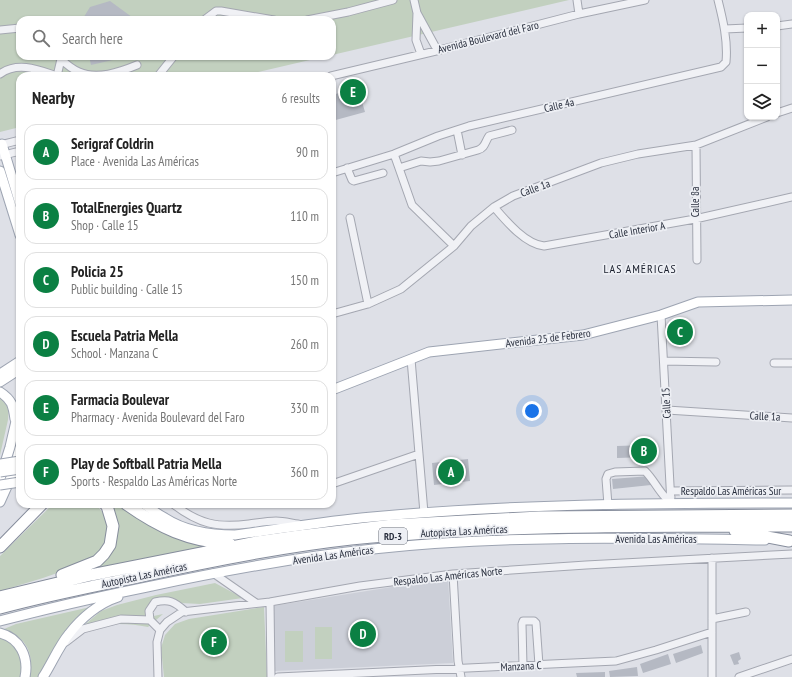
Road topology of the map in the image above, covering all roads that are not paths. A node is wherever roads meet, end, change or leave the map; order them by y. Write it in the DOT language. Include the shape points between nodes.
graph roads {
  1 [pos="393,0"];
  2 [pos="414,0"];
  3 [pos="577,0"];
  4 [pos="645,0"];
  5 [pos="718,0"];
  6 [pos="417,12"];
  7 [pos="579,14"];
  8 [pos="210,16"];
  9 [pos="250,16"];
  10 [pos="324,16"];
  11 [pos="792,24"];
  12 [pos="780,26"];
  13 [pos="16,28"];
  14 [pos="744,28"];
  15 [pos="725,29"];
  16 [pos="0,30"];
  17 [pos="435,46"];
  18 [pos="421,54"];
  19 [pos="60,60"];
  20 [pos="63,60"];
  21 [pos="171,60"];
  22 [pos="137,65"];
  23 [pos="44,72"];
  24 [pos="58,72"];
  25 [pos="78,72"];
  26 [pos="116,72"];
  27 [pos="161,72"];
  28 [pos="0,74"];
  29 [pos="336,75"];
  30 [pos="792,108"];
  31 [pos="780,112"];
  32 [pos="759,120"];
  33 [pos="456,130"];
  34 [pos="512,130"];
  35 [pos="16,141"];
  36 [pos="1,145"];
  37 [pos="696,145"];
  38 [pos="16,152"];
  39 [pos="394,154"];
  40 [pos="3,155"];
  41 [pos="462,155"];
  42 [pos="347,168"];
  43 [pos="398,168"];
  44 [pos="0,171"];
  45 [pos="336,172"];
  46 [pos="383,173"];
  47 [pos="16,192"];
  48 [pos="792,197"];
  49 [pos="494,207"];
  50 [pos="350,218"];
  51 [pos="695,219"];
  52 [pos="16,222"];
  53 [pos="454,246"];
  54 [pos="697,260"];
  55 [pos="792,300"];
  56 [pos="368,304"];
  57 [pos="336,313"];
  58 [pos="661,314"];
  59 [pos="411,359"];
  60 [pos="664,361"];
  61 [pos="716,362"];
  62 [pos="774,363"];
  63 [pos="792,363"];
  64 [pos="16,364"];
  65 [pos="16,372"];
  66 [pos="0,374"];
  67 [pos="0,382"];
  68 [pos="336,388"];
  69 [pos="0,392"];
  70 [pos="667,410"];
  71 [pos="792,418"];
  72 [pos="16,421"];
  73 [pos="15,425"];
  74 [pos="419,454"];
  75 [pos="16,462"];
  76 [pos="16,462"];
  77 [pos="0,464"];
  78 [pos="16,470"];
  79 [pos="0,472"];
  80 [pos="0,479"];
  81 [pos="16,483"];
  82 [pos="336,483"];
  83 [pos="0,485"];
  84 [pos="792,490"];
  85 [pos="671,498"];
  86 [pos="0,502"];
  87 [pos="792,503"];
  88 [pos="608,505"];
  89 [pos="38,508"];
  90 [pos="108,508"];
  91 [pos="132,508"];
  92 [pos="150,508"];
  93 [pos="180,508"];
  94 [pos="424,513"];
  95 [pos="792,515"];
  96 [pos="306,525"];
  97 [pos="705,526"];
  98 [pos="792,526"];
  99 [pos="790,541"];
  100 [pos="257,542"];
  101 [pos="0,547"];
  102 [pos="792,554"];
  103 [pos="712,558"];
  104 [pos="213,573"];
  105 [pos="453,574"];
  106 [pos="179,580"];
  107 [pos="0,596"];
  108 [pos="270,602"];
  109 [pos="256,603"];
  110 [pos="0,608"];
  111 [pos="186,612"];
  112 [pos="746,612"];
  113 [pos="712,619"];
  114 [pos="150,620"];
  115 [pos="0,621"];
  116 [pos="160,630"];
  117 [pos="0,632"];
  118 [pos="712,632"];
  119 [pos="62,645"];
  120 [pos="792,659"];
  121 [pos="539,665"];
  122 [pos="523,666"];
  123 [pos="459,668"];
  124 [pos="25,677"];
  125 [pos="43,677"];
  126 [pos="156,677"];
  127 [pos="271,677"];
  128 [pos="278,677"];
  129 [pos="461,677"];
  130 [pos="712,677"];
  131 [pos="739,677"];
  1 -- 10 [label="street"];
  2 -- 6 [label="street"];
  3 -- 7 [label="street"];
  4 -- 7 [label="street, Avenida Boulevard del Faro"];
  5 -- 15 [label="street, Calle 4a"];
  6 -- 17 [label="street"];
  6 -- 18 [label="street" via="416,40"];
  7 -- 18 [label="street, Avenida Boulevard del Faro"];
  8 -- 9 [label="street" via="221,11"];
  11 -- 12 [label="street"];
  13 -- 16 [label="street"];
  14 -- 15 [label="street"];
  15 -- 33 [label="street, Calle 4a" via="726,62 721,67"];
  18 -- 29 [label="street, Avenida Boulevard del Faro"];
  19 -- 24 [label="street"];
  20 -- 25 [label="street"];
  21 -- 27 [label="street"];
  22 -- 26 [label="street"];
  23 -- 28 [label="street" via="22,67"];
  30 -- 31 [label="street"];
  32 -- 37 [label="street, Calle 1a"];
  33 -- 39 [label="street, Calle 4a"];
  33 -- 41 [label="street"];
  34 -- 41 [label="street" via="489,136 482,149"];
  35 -- 36 [label="street"];
  36 -- 40 [label="main road"];
  37 -- 49 [label="street, Calle 1a" via="601,163 513,196"];
  37 -- 51 [label="street, Calle 8a"];
  38 -- 40 [label="street"];
  39 -- 42 [label="street, Calle 4a"];
  39 -- 43 [label="street"];
  40 -- 47 [label="main road"];
  41 -- 43 [label="street" via="439,162 420,161"];
  42 -- 45 [label="street, Calle 4a"];
  42 -- 46 [label="street" via="354,181"];
  43 -- 53 [label="street" via="412,205"];
  44 -- 52 [label="main road"];
  48 -- 51 [label="street, Calle Interior A"];
  49 -- 51 [label="street, Calle Interior A" via="512,227 537,245 544,246"];
  49 -- 53 [label="street, Calle 1a"];
  50 -- 56 [label="street"];
  51 -- 54 [label="street, Calle 8a"];
  53 -- 56 [label="street, Calle 1a" via="401,289"];
  55 -- 58 [label="main road, Avenida 25 de Febrero" via="698,302"];
  56 -- 57 [label="street, Calle 1a"];
  58 -- 59 [label="main road, Avenida 25 de Febrero" via="583,335 440,350"];
  58 -- 60 [label="street, Calle 15"];
  59 -- 68 [label="main road, Avenida 25 de Febrero"];
  59 -- 74 [label="street"];
  60 -- 61 [label="street"];
  60 -- 70 [label="street, Calle 15"];
  62 -- 63 [label="street"];
  64 -- 66 [label="main road"];
  65 -- 67 [label="main road"];
  69 -- 73 [label="main road" via="12,402"];
  70 -- 71 [label="street, Calle 1a"];
  70 -- 85 [label="street, Calle 15"];
  72 -- 73 [label="main road"];
  73 -- 80 [label="main road"];
  74 -- 82 [label="street"];
  74 -- 94 [label="street"];
  75 -- 86 [label="main road"];
  76 -- 77 [label="main road, bridge"];
  78 -- 79 [label="main road, bridge"];
  81 -- 83 [label="main road, bridge"];
  84 -- 85 [label="street, Respaldo Las Américas Sur"];
  85 -- 87 [label="main road"];
  85 -- 88 [label="main road"];
  85 -- 88 [label="street" via="665,497 645,471 616,472 608,474 606,479"];
  88 -- 94 [label="main road"];
  89 -- 101 [label="highway"];
  90 -- 107 [label="highway" via="113,526 110,545 97,561 73,572"];
  91 -- 100 [label="highway" via="165,529 182,535 217,543"];
  92 -- 96 [label="main road" via="165,519 182,526 216,535 235,536"];
  93 -- 96 [label="street" via="191,516 213,524 229,526 275,521"];
  94 -- 96 [label="main road"];
  95 -- 100 [label="highway, Autopista Las Américas / RD-3" via="539,517 393,525"];
  97 -- 98 [label="highway, Autopista Las Américas / RD-3"];
  97 -- 99 [label="highway"];
  97 -- 110 [label="highway, Autopista Las Américas / RD-3" via="500,529 349,540 193,564"];
  99 -- 104 [label="main road, Avenida Las Américas" via="655,539 460,543 373,549"];
  100 -- 107 [label="highway, Autopista Las Américas / RD-3"];
  102 -- 103 [label="street, Respaldo Las Américas Norte"];
  103 -- 105 [label="street, Respaldo Las Américas Norte"];
  103 -- 113 [label="street"];
  104 -- 106 [label="main road, Avenida Las Américas"];
  104 -- 109 [label="street"];
  105 -- 108 [label="street, Respaldo Las Américas Norte" via="360,586"];
  105 -- 123 [label="street"];
  106 -- 115 [label="main road, Avenida Las Américas" via="46,608"];
  106 -- 119 [label="main road" via="115,598 101,605 83,618 68,634"];
  108 -- 109 [label="street, Respaldo Las Américas Norte"];
  108 -- 127 [label="street"];
  109 -- 111 [label="street, Respaldo Las Américas Norte"];
  111 -- 114 [label="street" via="178,604 166,600 155,602 149,611"];
  111 -- 116 [label="street, Respaldo Las Américas Norte" via="178,614"];
  112 -- 113 [label="street"];
  113 -- 118 [label="street"];
  114 -- 116 [label="street"];
  114 -- 119 [label="street" via="121,619 83,629"];
  116 -- 126 [label="street"];
  117 -- 124 [label="main road" via="12,638 24,651 27,669"];
  118 -- 121 [label="street, Manzana C" via="622,660"];
  118 -- 130 [label="street"];
  119 -- 125 [label="main road"];
  120 -- 131 [label="street"];
  121 -- 122 [label="street, Manzana C"];
  121 -- 122 [label="street" via="536,623 523,621"];
  122 -- 123 [label="street, Manzana C"];
  123 -- 128 [label="street, Manzana C"];
  123 -- 129 [label="street"];
}
